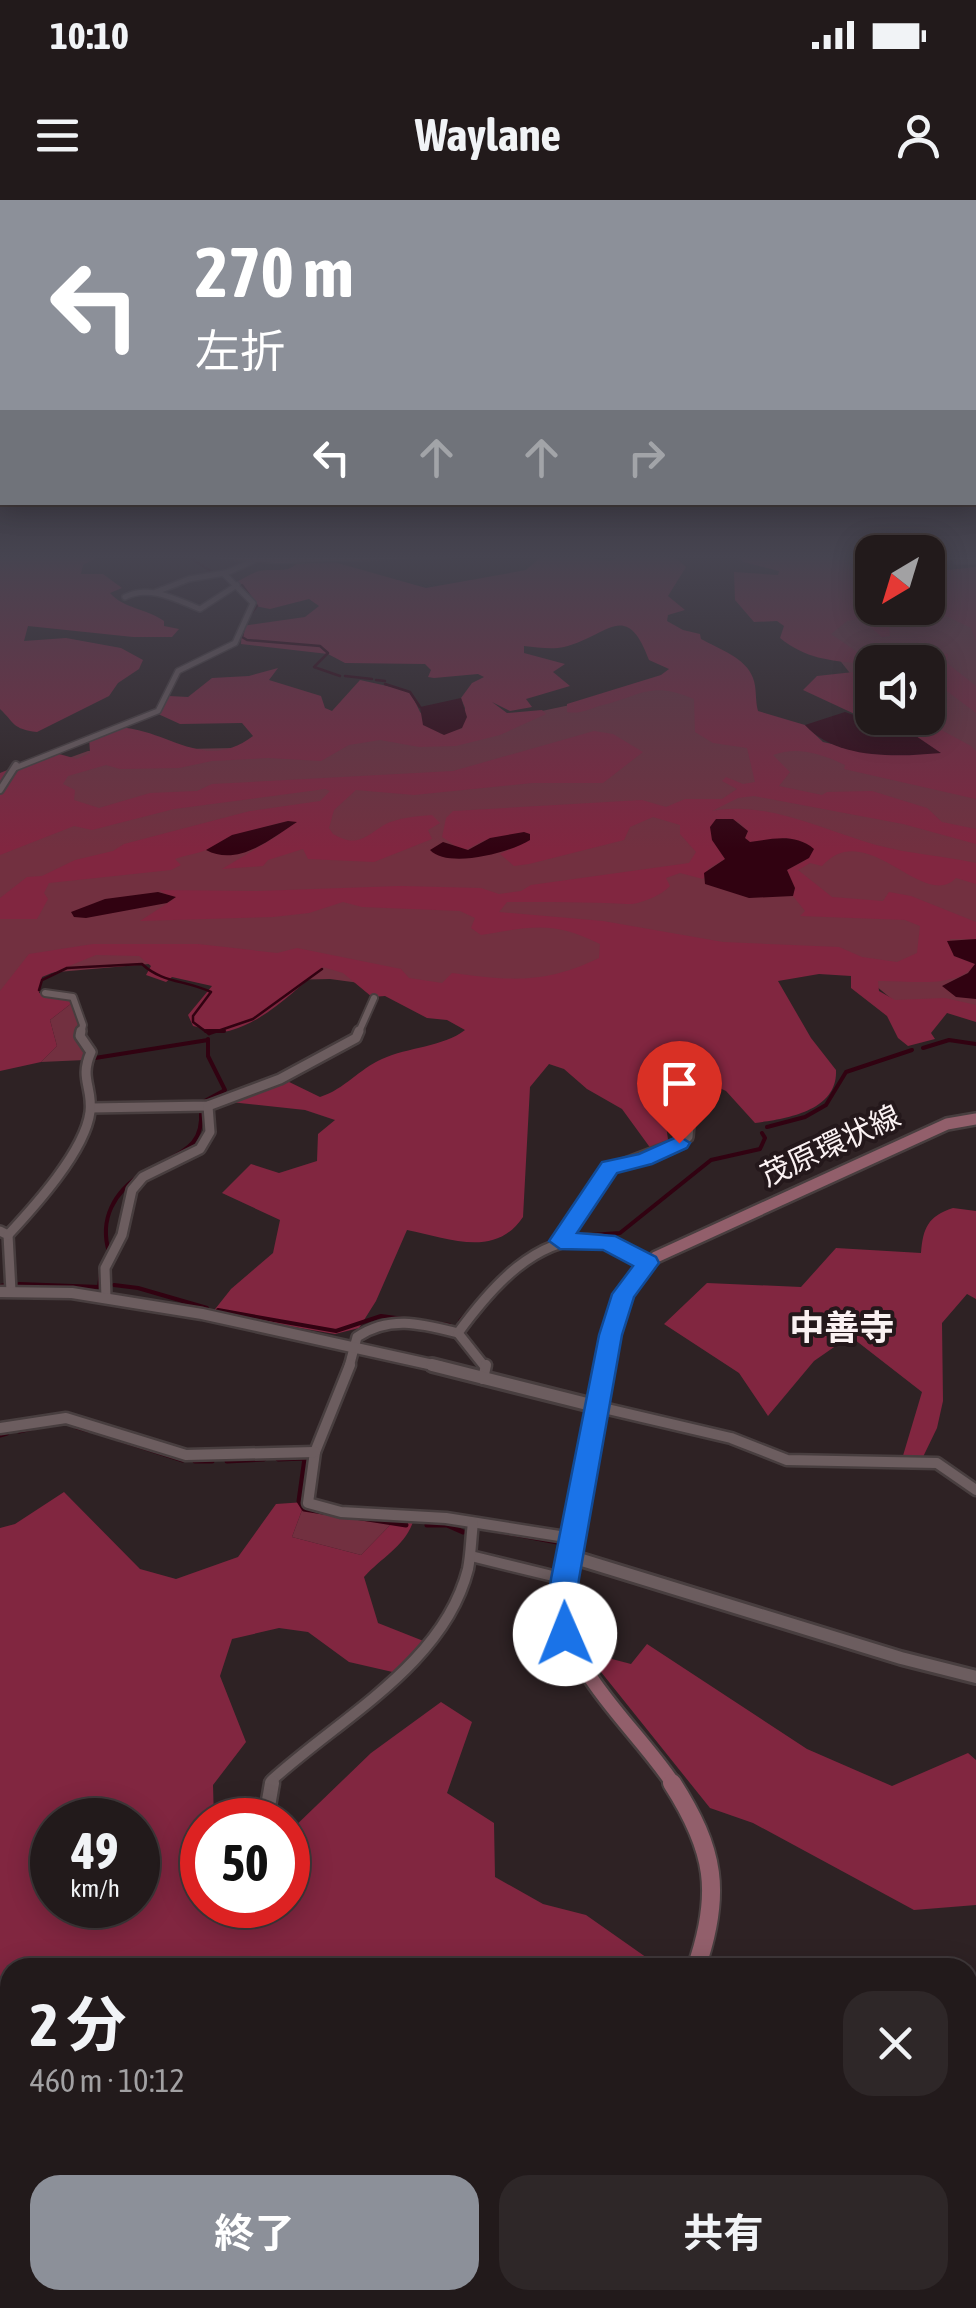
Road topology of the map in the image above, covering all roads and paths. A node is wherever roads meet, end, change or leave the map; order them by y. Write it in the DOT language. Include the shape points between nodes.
graph roads {
  1 [pos="215,652"];
  2 [pos="0,790"];
  3 [pos="45,993"];
  4 [pos="374,998"];
  5 [pos="208,1106"];
  6 [pos="91,1108"];
  7 [pos="976,1119"];
  8 [pos="689,1125"];
  9 [pos="4,1233"];
  10 [pos="560,1241"];
  11 [pos="648,1263"];
  12 [pos="6,1292"];
  13 [pos="106,1298"];
  14 [pos="458,1333"];
  15 [pos="357,1347"];
  16 [pos="484,1379"];
  17 [pos="598,1407"];
  18 [pos="0,1428"];
  19 [pos="314,1452"];
  20 [pos="976,1490"];
  21 [pos="473,1523"];
  22 [pos="572,1538"];
  23 [pos="471,1556"];
  24 [pos="569,1556"];
  25 [pos="565,1579"];
  26 [pos="976,1677"];
  27 [pos="269,1798"];
  28 [pos="700,1958"];
  1 -- 2 [label="street" via="178,671 158,711 17,764"];
  3 -- 6 [label="street" via="73,997 80,1036 91,1052 82,1078"];
  4 -- 5 [label="street" via="350,1042"];
  5 -- 6 [label="street"];
  5 -- 13 [label="street" via="210,1132 200,1149 143,1176 132,1190 122,1235 105,1268"];
  6 -- 9 [label="street" via="52,1188"];
  7 -- 11 [label="main road, 茂原環状線" via="933,1130"];
  8 -- 10 [label="street" via="679,1143 606,1171"];
  9 -- 12 [label="street"];
  10 -- 11 [label="street" via="607,1242"];
  10 -- 14 [label="street" via="511,1272"];
  11 -- 17 [label="main road" via="624,1294"];
  12 -- 13 [label="street" via="64,1290"];
  13 -- 15 [label="street"];
  14 -- 15 [label="street" via="378,1322 356,1337"];
  14 -- 16 [label="street" via="486,1364"];
  15 -- 16 [label="street"];
  15 -- 19 [label="street"];
  16 -- 17 [label="street"];
  17 -- 20 [label="street" via="732,1438 787,1460 936,1463"];
  17 -- 22 [label="main road"];
  18 -- 19 [label="street" via="66,1418 186,1454"];
  19 -- 21 [label="street" via="308,1503"];
  21 -- 22 [label="street"];
  21 -- 23 [label="street"];
  22 -- 24 [label="main road"];
  23 -- 25 [label="street"];
  23 -- 27 [label="street" via="441,1630 418,1658 272,1780"];
  24 -- 25 [label="main road"];
  24 -- 26 [label="street"];
  25 -- 28 [label="main road" via="565,1634 578,1662 676,1788 705,1841 713,1925"];
}
